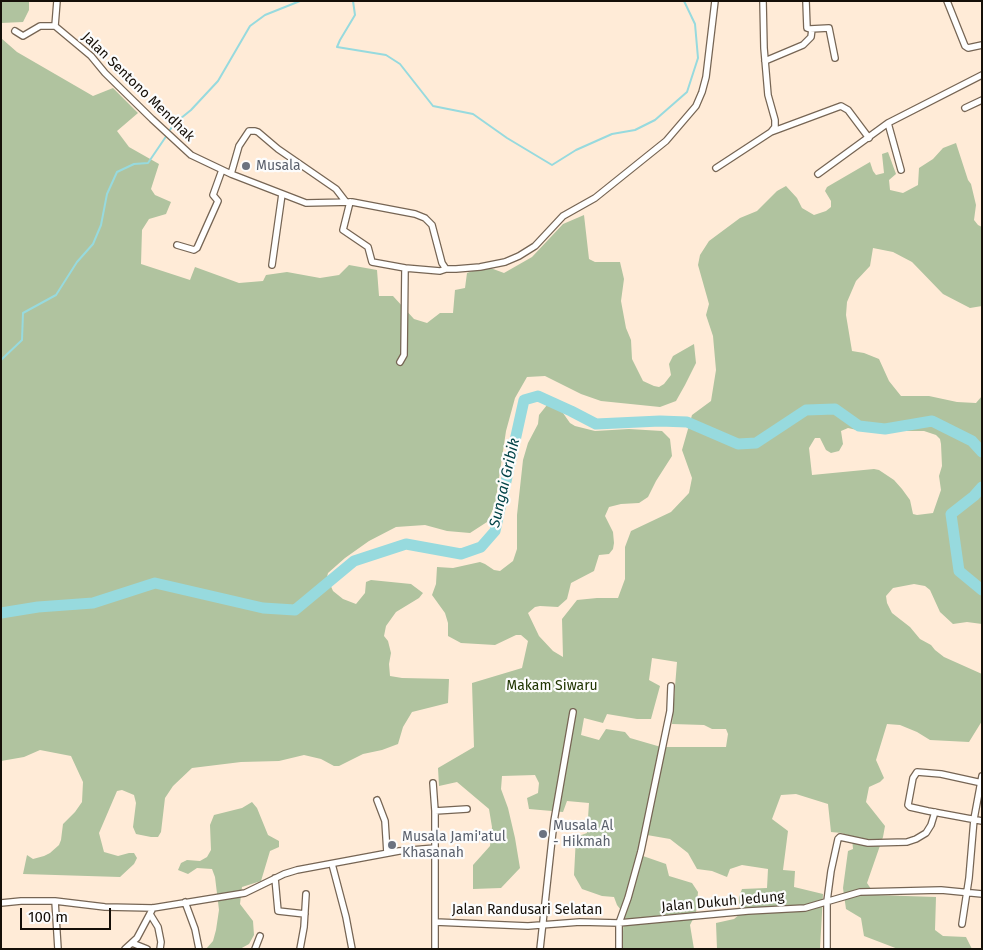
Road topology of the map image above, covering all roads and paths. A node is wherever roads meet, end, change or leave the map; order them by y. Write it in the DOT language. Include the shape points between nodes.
graph roads {
  1 [pos="57,1"];
  2 [pos="715,1"];
  3 [pos="763,1"];
  4 [pos="806,1"];
  5 [pos="947,1"];
  6 [pos="55,26"];
  7 [pos="812,29"];
  8 [pos="15,31"];
  9 [pos="982,45"];
  10 [pos="835,58"];
  11 [pos="765,60"];
  12 [pos="982,75"];
  13 [pos="982,100"];
  14 [pos="965,108"];
  15 [pos="888,123"];
  16 [pos="771,132"];
  17 [pos="870,138"];
  18 [pos="716,168"];
  19 [pos="222,170"];
  20 [pos="901,170"];
  21 [pos="231,174"];
  22 [pos="818,174"];
  23 [pos="282,194"];
  24 [pos="348,202"];
  25 [pos="176,245"];
  26 [pos="272,265"];
  27 [pos="405,268"];
  28 [pos="446,269"];
  29 [pos="400,362"];
  30 [pos="671,686"];
  31 [pos="573,712"];
  32 [pos="981,781"];
  33 [pos="433,782"];
  34 [pos="377,800"];
  35 [pos="467,809"];
  36 [pos="435,811"];
  37 [pos="935,812"];
  38 [pos="974,819"];
  39 [pos="982,821"];
  40 [pos="435,848"];
  41 [pos="387,853"];
  42 [pos="332,864"];
  43 [pos="275,878"];
  44 [pos="967,892"];
  45 [pos="306,894"];
  46 [pos="982,894"];
  47 [pos="55,901"];
  48 [pos="827,901"];
  49 [pos="185,902"];
  50 [pos="1,903"];
  51 [pos="151,911"];
  52 [pos="305,914"];
  53 [pos="435,922"];
  54 [pos="619,923"];
  55 [pos="962,924"];
  56 [pos="542,925"];
  57 [pos="260,936"];
  58 [pos="132,943"];
  59 [pos="58,949"];
  60 [pos="125,949"];
  61 [pos="147,949"];
  62 [pos="160,949"];
  63 [pos="199,949"];
  64 [pos="255,949"];
  65 [pos="300,949"];
  66 [pos="352,949"];
  67 [pos="435,949"];
  68 [pos="540,949"];
  69 [pos="619,949"];
  70 [pos="826,949"];
  1 -- 6 [label="street"];
  2 -- 28 [label="street" via="706,77 696,106 666,141 595,198 563,216 519,256 480,267"];
  3 -- 11 [label="street"];
  4 -- 7 [label="street" via="807,26"];
  5 -- 9 [label="street" via="964,46"];
  6 -- 8 [label="street" via="40,26 23,36"];
  6 -- 19 [label="street, Jalan Sentono Mendhak" via="91,56 191,156"];
  7 -- 10 [label="street" via="827,27 831,30"];
  7 -- 11 [label="street" via="811,37 803,44"];
  11 -- 16 [label="street" via="768,95 775,120"];
  12 -- 15 [label="street"];
  13 -- 14 [label="street"];
  15 -- 17 [label="street"];
  15 -- 20 [label="street"];
  16 -- 17 [label="street" via="841,106 848,110"];
  16 -- 18 [label="street"];
  17 -- 22 [label="street"];
  19 -- 21 [label="street, Jalan Sentono Mendhak"];
  19 -- 25 [label="street" via="213,195 218,201 197,248"];
  21 -- 23 [label="street, Jalan Sentono Mendhak"];
  21 -- 24 [label="street" via="240,146 249,131 255,131 336,189"];
  23 -- 24 [label="street, Jalan Sentono Mendhak" via="306,203"];
  23 -- 26 [label="street"];
  24 -- 27 [label="street" via="343,230 368,247 374,262"];
  24 -- 28 [label="street, Jalan Sentono Mendhak" via="415,214 428,220"];
  27 -- 28 [label="street"];
  27 -- 29 [label="street" via="404,355"];
  30 -- 54 [label="street" via="670,711 641,851"];
  31 -- 56 [label="street" via="554,821"];
  32 -- 37 [label="street" via="918,772 913,778 908,804"];
  32 -- 38 [label="street"];
  33 -- 36 [label="street"];
  34 -- 41 [label="street" via="385,821"];
  35 -- 36 [label="street"];
  36 -- 40 [label="street"];
  37 -- 38 [label="street"];
  37 -- 48 [label="street" via="926,833 907,842 868,843 839,838 830,871"];
  38 -- 39 [label="street"];
  38 -- 44 [label="street"];
  40 -- 41 [label="street"];
  40 -- 53 [label="street"];
  41 -- 42 [label="street"];
  42 -- 43 [label="street" via="297,870"];
  42 -- 66 [label="street"];
  43 -- 49 [label="street" via="246,893"];
  43 -- 52 [label="street" via="278,911"];
  44 -- 46 [label="street, Jalan Dukuh Jedung"];
  44 -- 48 [label="street, Jalan Dukuh Jedung" via="878,891 849,894"];
  44 -- 55 [label="street"];
  45 -- 52 [label="street"];
  47 -- 50 [label="street"];
  47 -- 51 [label="street"];
  47 -- 59 [label="street"];
  48 -- 54 [label="street, Jalan Dukuh Jedung" via="789,910"];
  48 -- 70 [label="street"];
  49 -- 51 [label="street"];
  49 -- 63 [label="street"];
  51 -- 58 [label="street"];
  51 -- 62 [label="street" via="158,927"];
  52 -- 65 [label="street"];
  53 -- 56 [label="street, Jalan Randusari Selatan"];
  53 -- 67 [label="street"];
  54 -- 56 [label="street, Jalan Randusari Selatan"];
  54 -- 69 [label="street"];
  56 -- 68 [label="street"];
  57 -- 64 [label="street"];
  58 -- 60 [label="street"];
  58 -- 61 [label="street"];
}
